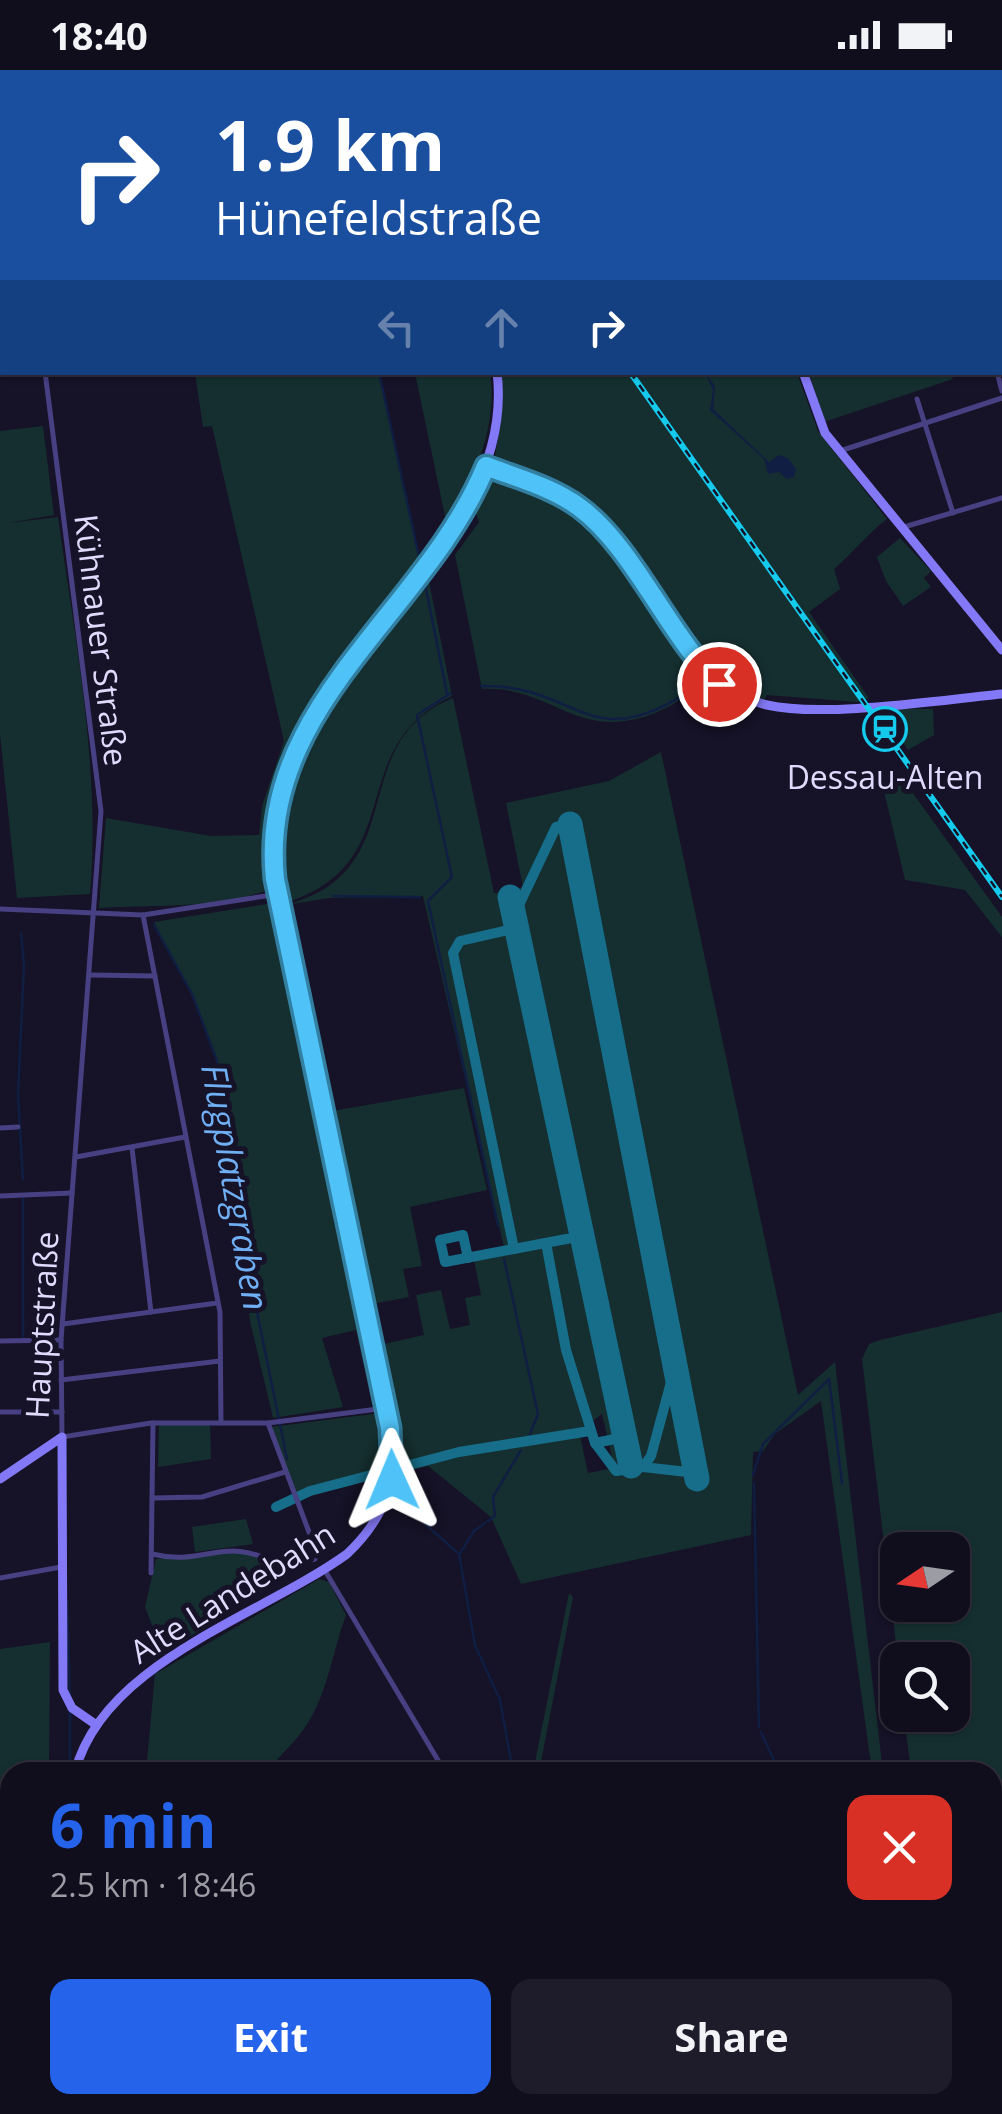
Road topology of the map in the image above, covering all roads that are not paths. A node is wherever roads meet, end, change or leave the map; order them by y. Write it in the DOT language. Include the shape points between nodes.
graph roads {
  1 [pos="44,375"];
  2 [pos="496,375"];
  3 [pos="804,375"];
  4 [pos="1002,395"];
  5 [pos="917,399"];
  6 [pos="925,424"];
  7 [pos="840,451"];
  8 [pos="486,466"];
  9 [pos="1002,498"];
  10 [pos="953,513"];
  11 [pos="904,528"];
  12 [pos="1002,650"];
  13 [pos="1002,694"];
  14 [pos="278,894"];
  15 [pos="0,909"];
  16 [pos="95,914"];
  17 [pos="143,915"];
  18 [pos="90,975"];
  19 [pos="154,976"];
  20 [pos="0,1128"];
  21 [pos="18,1128"];
  22 [pos="185,1137"];
  23 [pos="132,1148"];
  24 [pos="76,1157"];
  25 [pos="73,1193"];
  26 [pos="0,1196"];
  27 [pos="217,1303"];
  28 [pos="150,1312"];
  29 [pos="63,1324"];
  30 [pos="62,1340"];
  31 [pos="0,1341"];
  32 [pos="220,1361"];
  33 [pos="62,1380"];
  34 [pos="386,1408"];
  35 [pos="0,1412"];
  36 [pos="62,1412"];
  37 [pos="153,1423"];
  38 [pos="221,1423"];
  39 [pos="274,1423"];
  40 [pos="62,1438"];
  41 [pos="285,1472"];
  42 [pos="0,1479"];
  43 [pos="152,1498"];
  44 [pos="152,1554"];
  45 [pos="61,1567"];
  46 [pos="324,1568"];
  47 [pos="152,1573"];
  48 [pos="0,1578"];
  49 [pos="95,1724"];
  50 [pos="79,1762"];
  51 [pos="439,1762"];
  1 -- 16 [label="street, Kühnauer Straße" via="100,795"];
  2 -- 8 [label="main road, Alte Landebahn" via="498,411"];
  3 -- 7 [label="main road" via="822,428"];
  4 -- 6 [label="street"];
  5 -- 6 [label="street"];
  6 -- 7 [label="street"];
  6 -- 10 [label="street"];
  7 -- 11 [label="main road"];
  8 -- 13 [label="main road" via="585,511 695,659 719,684 749,700 808,708"];
  8 -- 14 [label="main road, Alte Landebahn" via="292,754 275,816"];
  9 -- 10 [label="street"];
  10 -- 11 [label="street"];
  11 -- 12 [label="main road"];
  14 -- 17 [label="street"];
  14 -- 34 [label="main road, Alte Landebahn"];
  15 -- 16 [label="street"];
  16 -- 17 [label="street"];
  16 -- 18 [label="street, Hauptstraße"];
  17 -- 19 [label="street"];
  18 -- 19 [label="street"];
  18 -- 24 [label="street, Hauptstraße"];
  19 -- 22 [label="street"];
  20 -- 21 [label="street"];
  22 -- 23 [label="street"];
  22 -- 27 [label="street"];
  23 -- 24 [label="street"];
  23 -- 28 [label="street"];
  24 -- 25 [label="street, Hauptstraße"];
  25 -- 26 [label="street"];
  25 -- 29 [label="street, Hauptstraße"];
  27 -- 28 [label="street"];
  27 -- 32 [label="street"];
  28 -- 29 [label="street"];
  29 -- 30 [label="street, Hauptstraße"];
  30 -- 31 [label="street"];
  30 -- 33 [label="street, Hauptstraße"];
  32 -- 33 [label="street"];
  32 -- 38 [label="street"];
  33 -- 36 [label="street, Hauptstraße"];
  34 -- 39 [label="street"];
  34 -- 46 [label="main road, Alte Landebahn" via="394,1458 386,1500 362,1539"];
  35 -- 36 [label="street"];
  36 -- 40 [label="street, Hauptstraße"];
  37 -- 38 [label="street"];
  37 -- 40 [label="street"];
  37 -- 43 [label="street"];
  38 -- 39 [label="street"];
  39 -- 41 [label="street"];
  40 -- 42 [label="main road"];
  40 -- 45 [label="main road, Hauptstraße"];
  41 -- 43 [label="street" via="229,1492"];
  41 -- 44 [label="street" via="316,1557 284,1568 239,1548"];
  43 -- 44 [label="street"];
  44 -- 47 [label="street"];
  45 -- 48 [label="street"];
  45 -- 49 [label="main road, Hauptstraße" via="65,1698"];
  46 -- 49 [label="main road, Alte Landebahn" via="133,1683"];
  46 -- 51 [label="street"];
  49 -- 50 [label="main road"];
}
